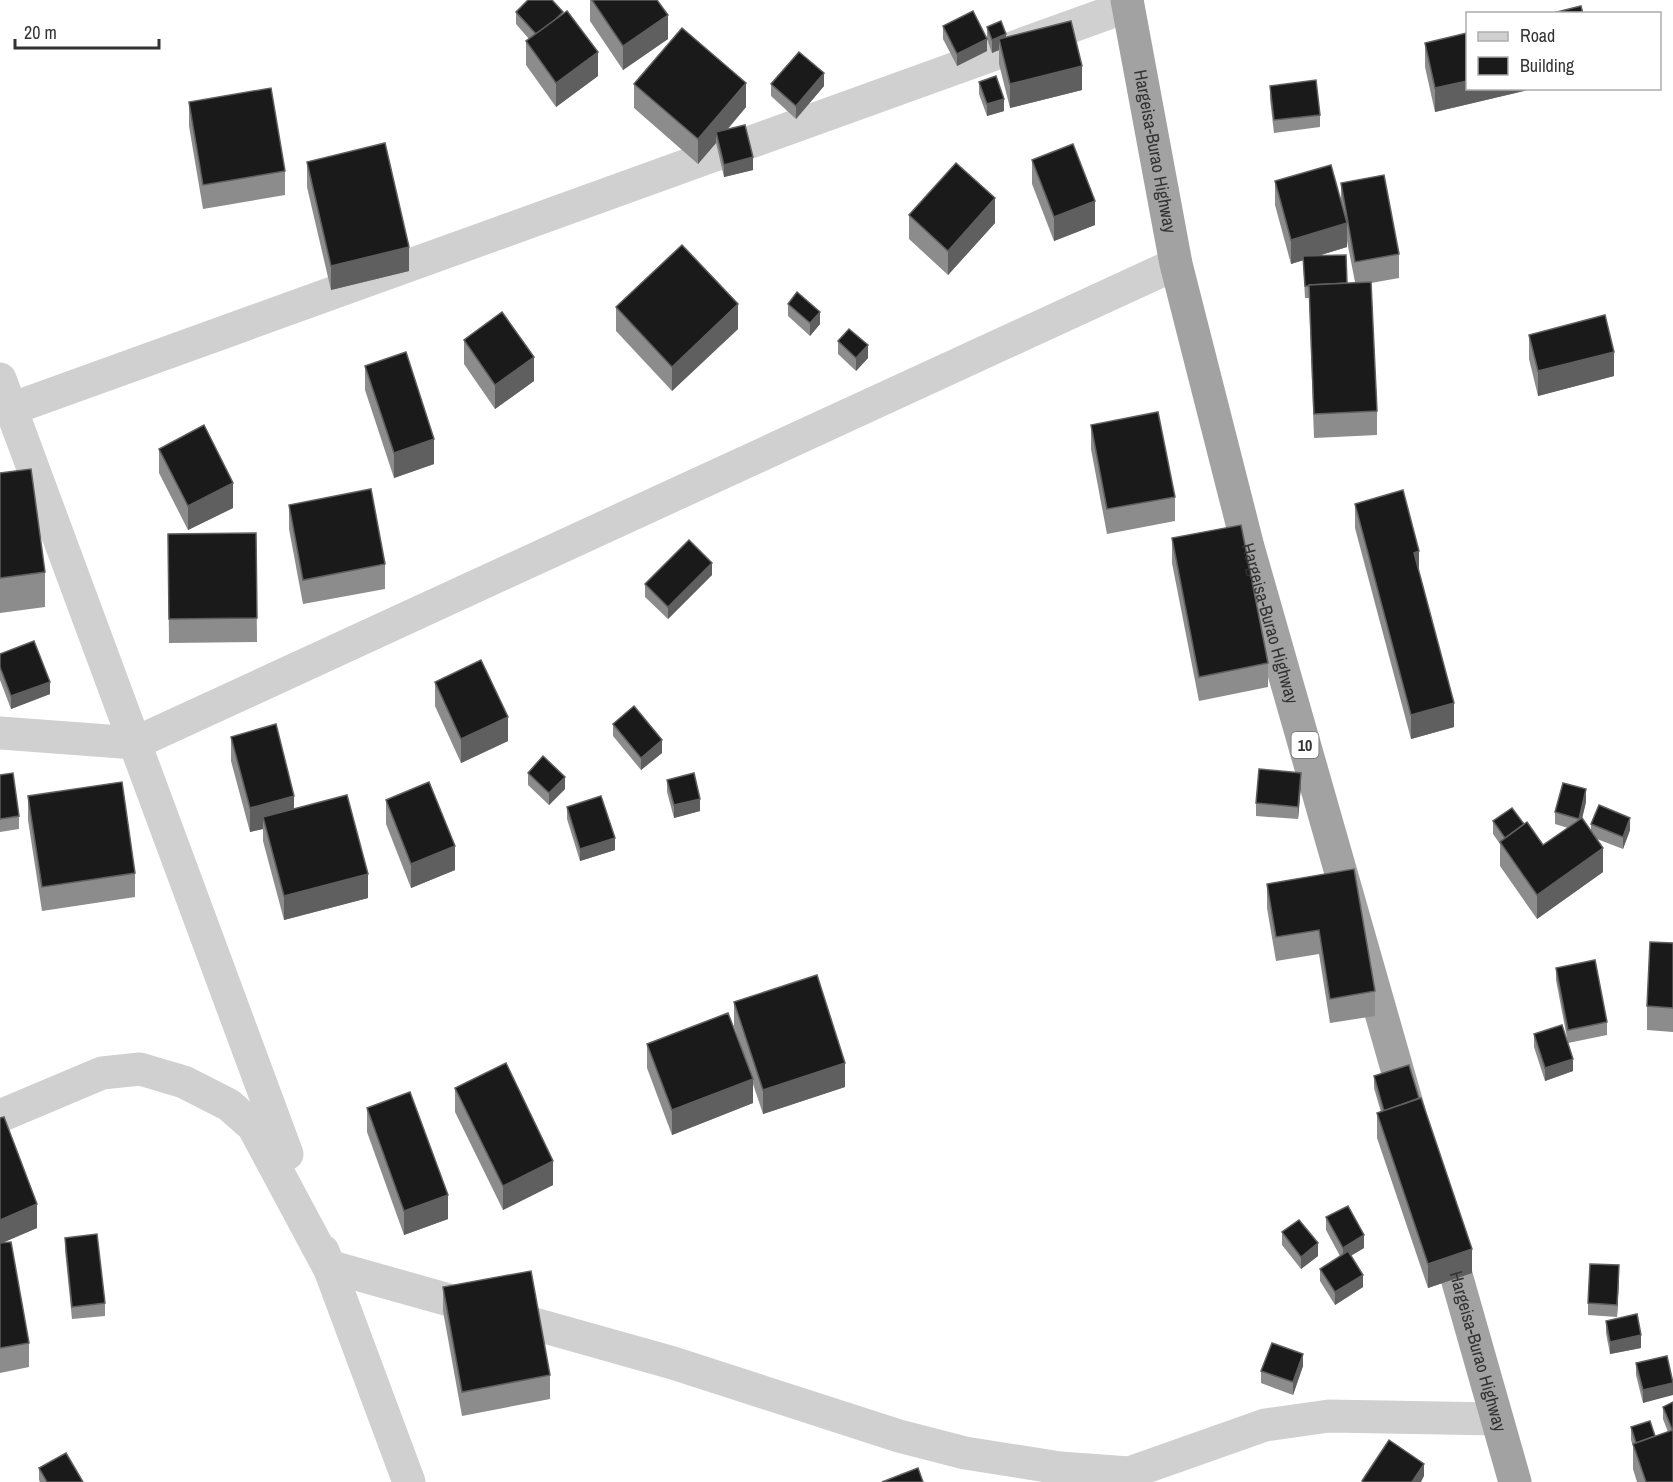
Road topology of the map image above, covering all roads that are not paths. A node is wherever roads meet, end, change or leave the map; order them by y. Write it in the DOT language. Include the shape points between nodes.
graph roads {
  1 [pos="1128,3"];
  2 [pos="1176,264"];
  3 [pos="0,379"];
  4 [pos="11,409"];
  5 [pos="0,733"];
  6 [pos="135,743"];
  7 [pos="0,1116"];
  8 [pos="1417,1140"];
  9 [pos="1437,1209"];
  10 [pos="328,1266"];
  11 [pos="1497,1419"];
  12 [pos="1124,1478"];
  13 [pos="409,1482"];
  14 [pos="1515,1482"];
  1 -- 2 [label="highway, Hargeisa-Burao Highway / 10"];
  1 -- 4 [label="street"];
  2 -- 6 [label="street"];
  2 -- 8 [label="highway, Hargeisa-Burao Highway / 10" via="1248,547"];
  3 -- 4 [label="street"];
  4 -- 6 [label="street"];
  5 -- 6 [label="street"];
  6 -- 10 [label="street"];
  7 -- 10 [label="street" via="102,1072 140,1068 184,1082 229,1105 253,1126"];
  9 -- 11 [label="highway, Hargeisa-Burao Highway"];
  10 -- 12 [label="street" via="673,1363 899,1436 965,1453"];
  10 -- 13 [label="street"];
  11 -- 12 [label="street" via="1329,1416 1265,1425"];
  11 -- 14 [label="highway, Hargeisa-Burao Highway"];
}
